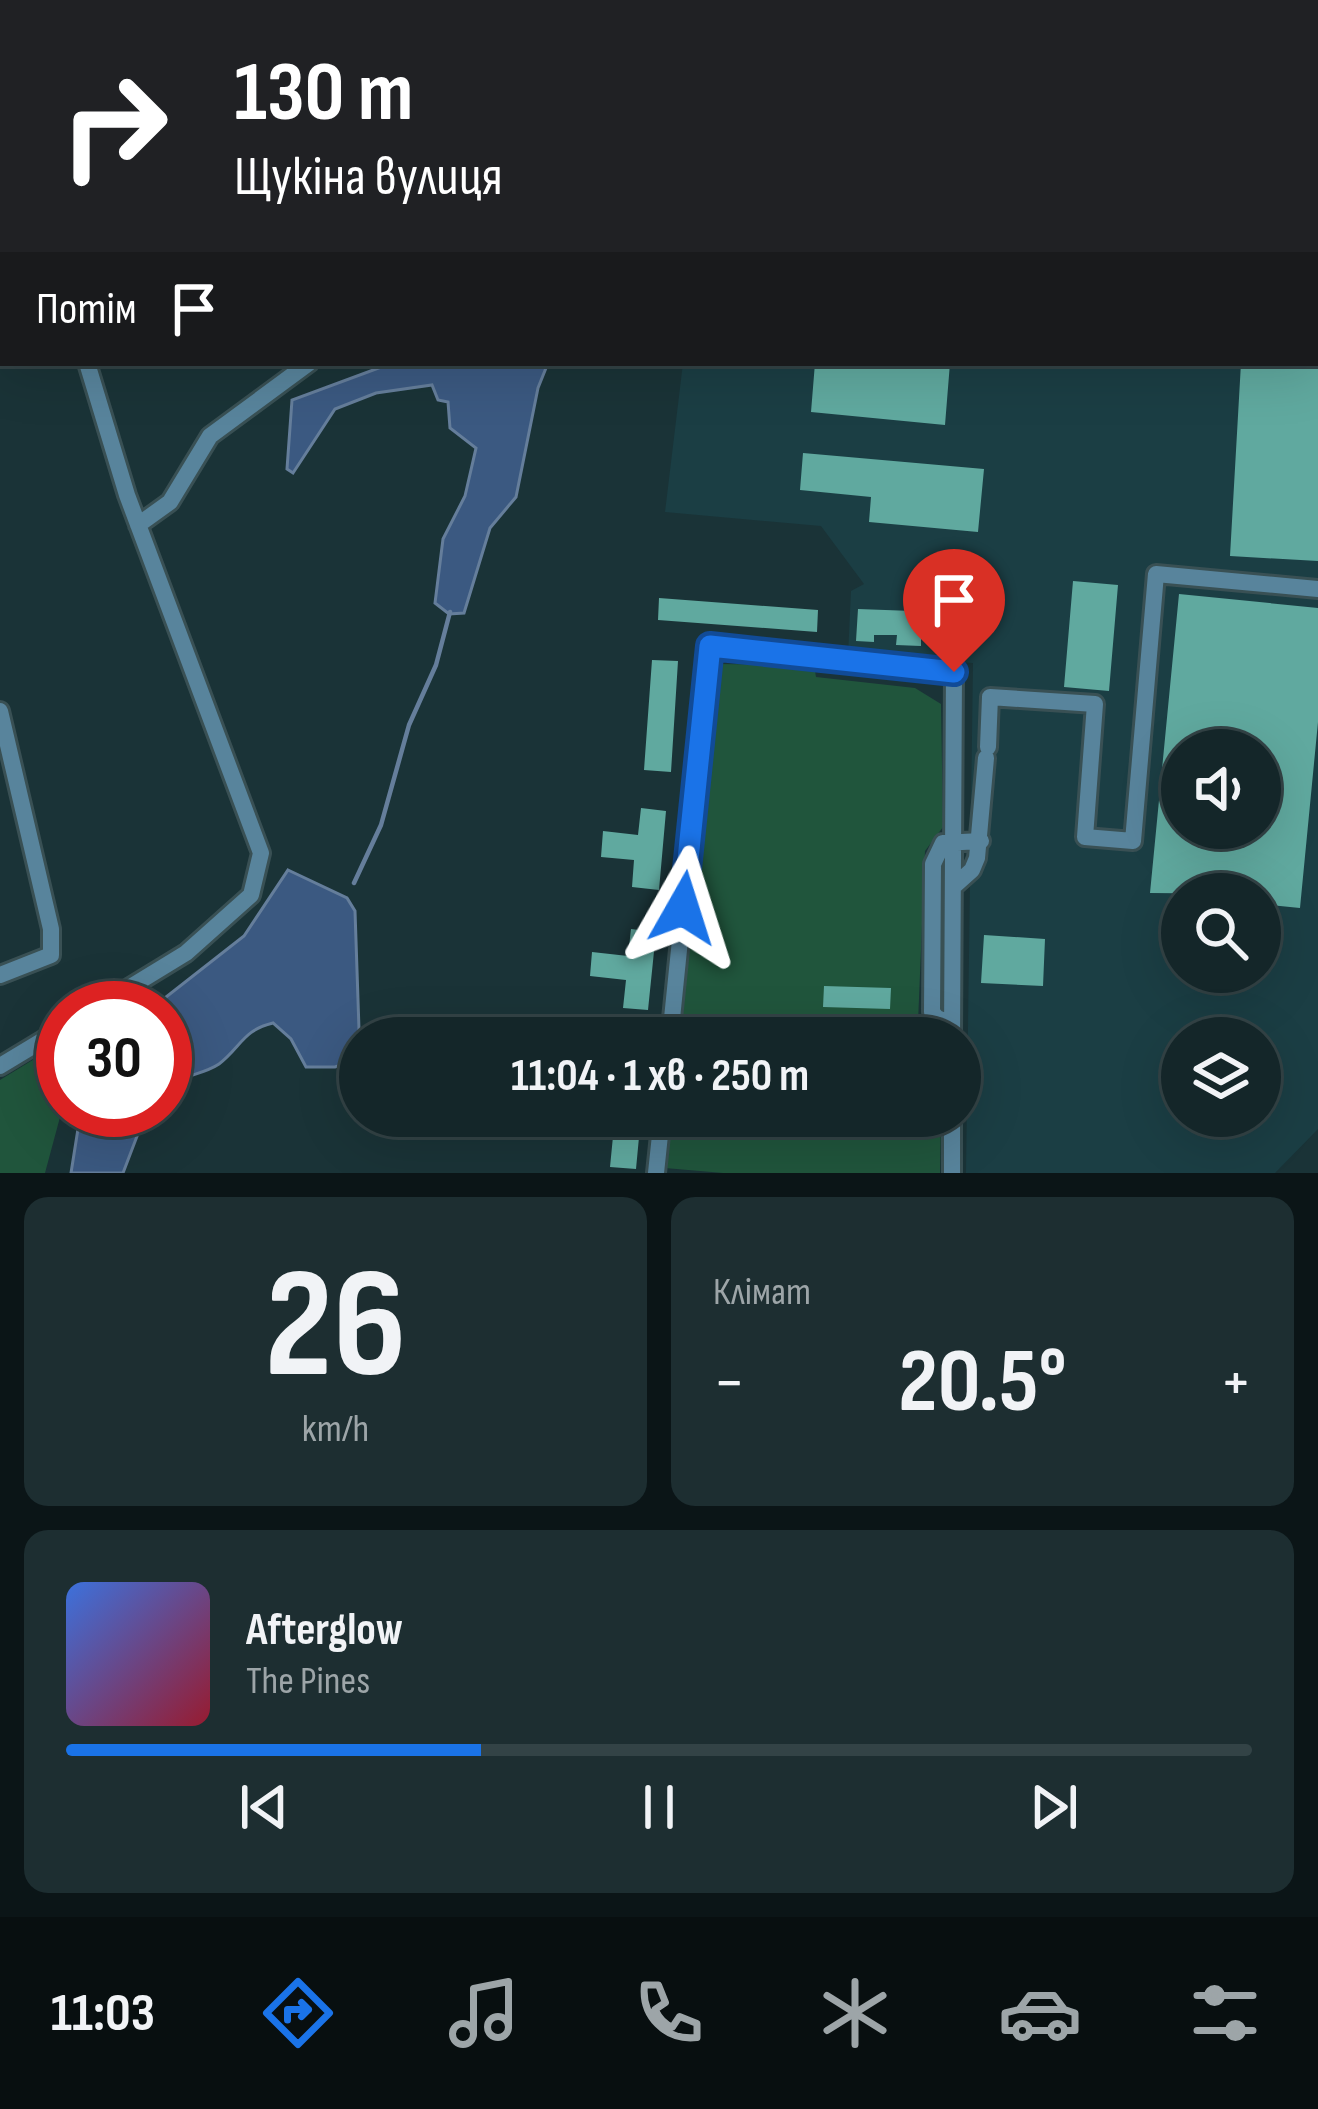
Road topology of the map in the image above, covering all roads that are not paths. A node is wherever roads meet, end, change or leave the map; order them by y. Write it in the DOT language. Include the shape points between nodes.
graph roads {
  1 [pos="88,366"];
  2 [pos="305,366"];
  3 [pos="138,525"];
  4 [pos="1318,589"];
  5 [pos="0,711"];
  6 [pos="953,841"];
  7 [pos="981,841"];
  8 [pos="953,887"];
  9 [pos="0,975"];
  10 [pos="140,981"];
  11 [pos="672,1017"];
  12 [pos="936,1017"];
  13 [pos="952,1017"];
  14 [pos="36,1044"];
  15 [pos="0,1066"];
  16 [pos="660,1137"];
  17 [pos="952,1137"];
  18 [pos="656,1173"];
  19 [pos="952,1173"];
  1 -- 3 [label="street"];
  2 -- 3 [label="street" via="210,436 170,502"];
  3 -- 10 [label="street" via="261,853 251,896"];
  4 -- 7 [label="street" via="1156,574 1133,841 1085,837 1095,704 990,698"];
  5 -- 9 [label="street" via="51,955"];
  6 -- 7 [label="street"];
  6 -- 8 [label="street"];
  6 -- 11 [label="street" via="954,672 710,646"];
  6 -- 12 [label="street" via="943,843 933,864"];
  7 -- 8 [label="street" via="972,870"];
  8 -- 13 [label="street"];
  14 -- 15 [label="street"];
  16 -- 18 [label="street"];
  17 -- 19 [label="street"];
}
